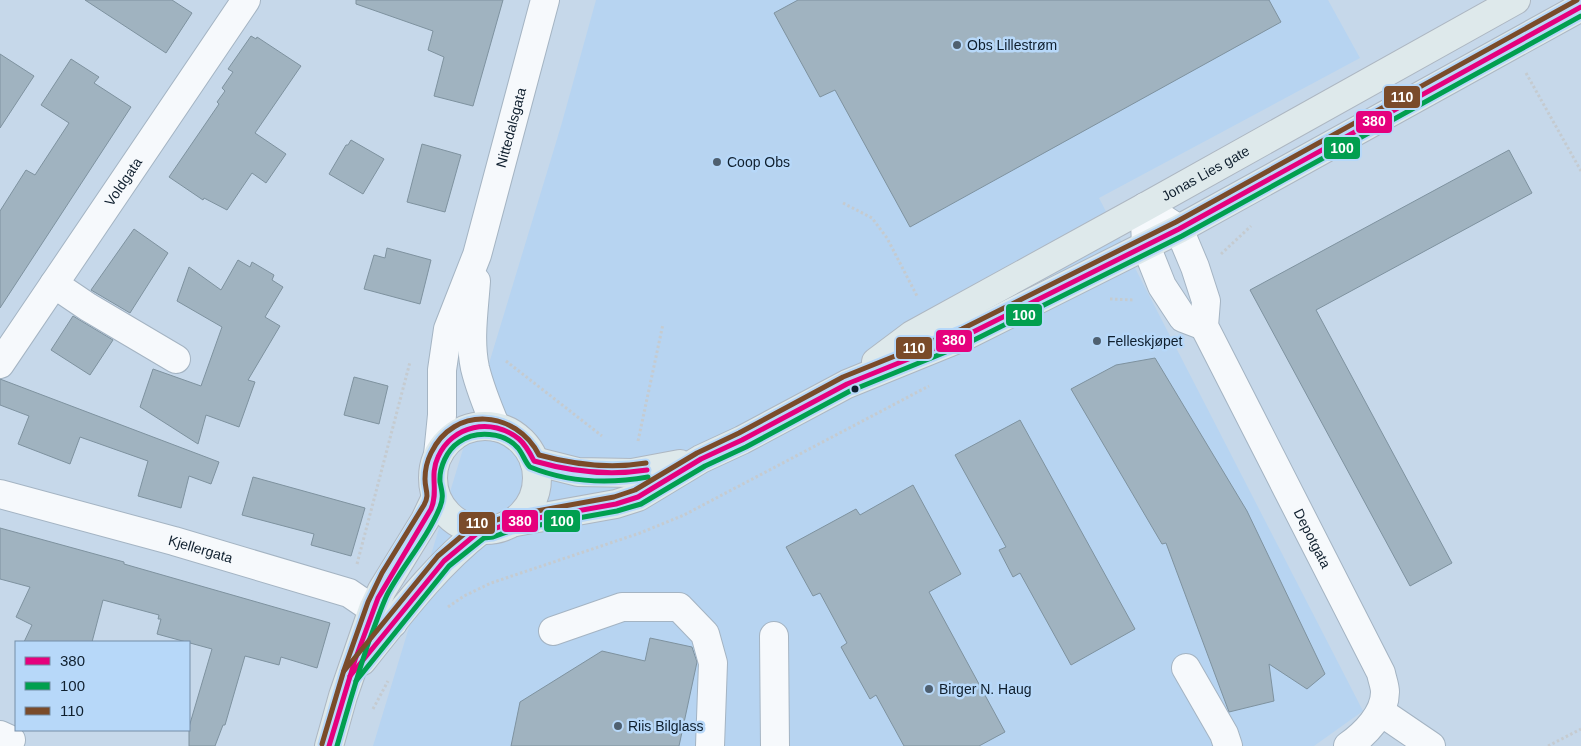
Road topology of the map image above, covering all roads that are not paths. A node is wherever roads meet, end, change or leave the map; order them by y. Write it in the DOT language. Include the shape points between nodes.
graph roads {
  1 [pos="246,0"];
  2 [pos="545,0"];
  3 [pos="1516,0"];
  4 [pos="1581,7"];
  5 [pos="1145,207"];
  6 [pos="1179,229"];
  7 [pos="1146,246"];
  8 [pos="477,255"];
  9 [pos="54,284"];
  10 [pos="1204,326"];
  11 [pos="176,359"];
  12 [pos="0,364"];
  13 [pos="847,384"];
  14 [pos="496,427"];
  15 [pos="438,456"];
  16 [pos="701,459"];
  17 [pos="534,461"];
  18 [pos="0,494"];
  19 [pos="436,497"];
  20 [pos="510,523"];
  21 [pos="481,530"];
  22 [pos="383,616"];
  23 [pos="553,631"];
  24 [pos="774,636"];
  25 [pos="1186,668"];
  26 [pos="1381,712"];
  27 [pos="329,746"];
  28 [pos="710,746"];
  29 [pos="775,746"];
  30 [pos="1228,746"];
  31 [pos="1348,746"];
  32 [pos="1431,746"];
  1 -- 9 [label="street, Voldgata"];
  2 -- 8 [label="street, Nittedalsgata"];
  3 -- 5 [label="main road, Jonas Lies gate"];
  4 -- 6 [label="main road, Jonas Lies gate"];
  5 -- 6 [label="street"];
  5 -- 7 [label="street"];
  5 -- 13 [label="main road, Jonas Lies gate" via="912,335"];
  6 -- 7 [label="main road, Jonas Lies gate"];
  6 -- 10 [label="street" via="1206,300"];
  7 -- 10 [label="street" via="1162,286 1183,318"];
  7 -- 13 [label="main road, Jonas Lies gate" via="965,336"];
  8 -- 14 [label="street, Nittedalsgata" via="472,333 475,366"];
  8 -- 15 [label="street, Nittedalsgata" via="448,329 442,370"];
  9 -- 11 [label="street"];
  9 -- 12 [label="street, Voldgata"];
  10 -- 26 [label="street, Depotgata" via="1381,673 1385,692"];
  13 -- 16 [label="main road, Jonas Lies gate"];
  14 -- 15 [label="main road" via="479,426 462,431 448,441"];
  14 -- 17 [label="main road" via="519,439"];
  15 -- 19 [label="main road" via="433,469"];
  16 -- 17 [label="main road, Jonas Lies gate" via="632,473 578,472"];
  16 -- 20 [label="main road, Jonas Lies gate" via="638,497"];
  17 -- 20 [label="main road" via="536,482 530,503 522,515"];
  18 -- 22 [label="street, Kjellergata" via="312,581 349,593"];
  19 -- 21 [label="main road" via="454,520"];
  19 -- 22 [label="main road" via="382,590"];
  20 -- 21 [label="main road" via="501,528"];
  21 -- 22 [label="main road"];
  22 -- 27 [label="main road" via="350,676"];
  23 -- 28 [label="street" via="622,608 679,607 705,634 713,663"];
  24 -- 29 [label="street"];
  25 -- 30 [label="street"];
  26 -- 31 [label="street"];
  26 -- 32 [label="street"];
}
